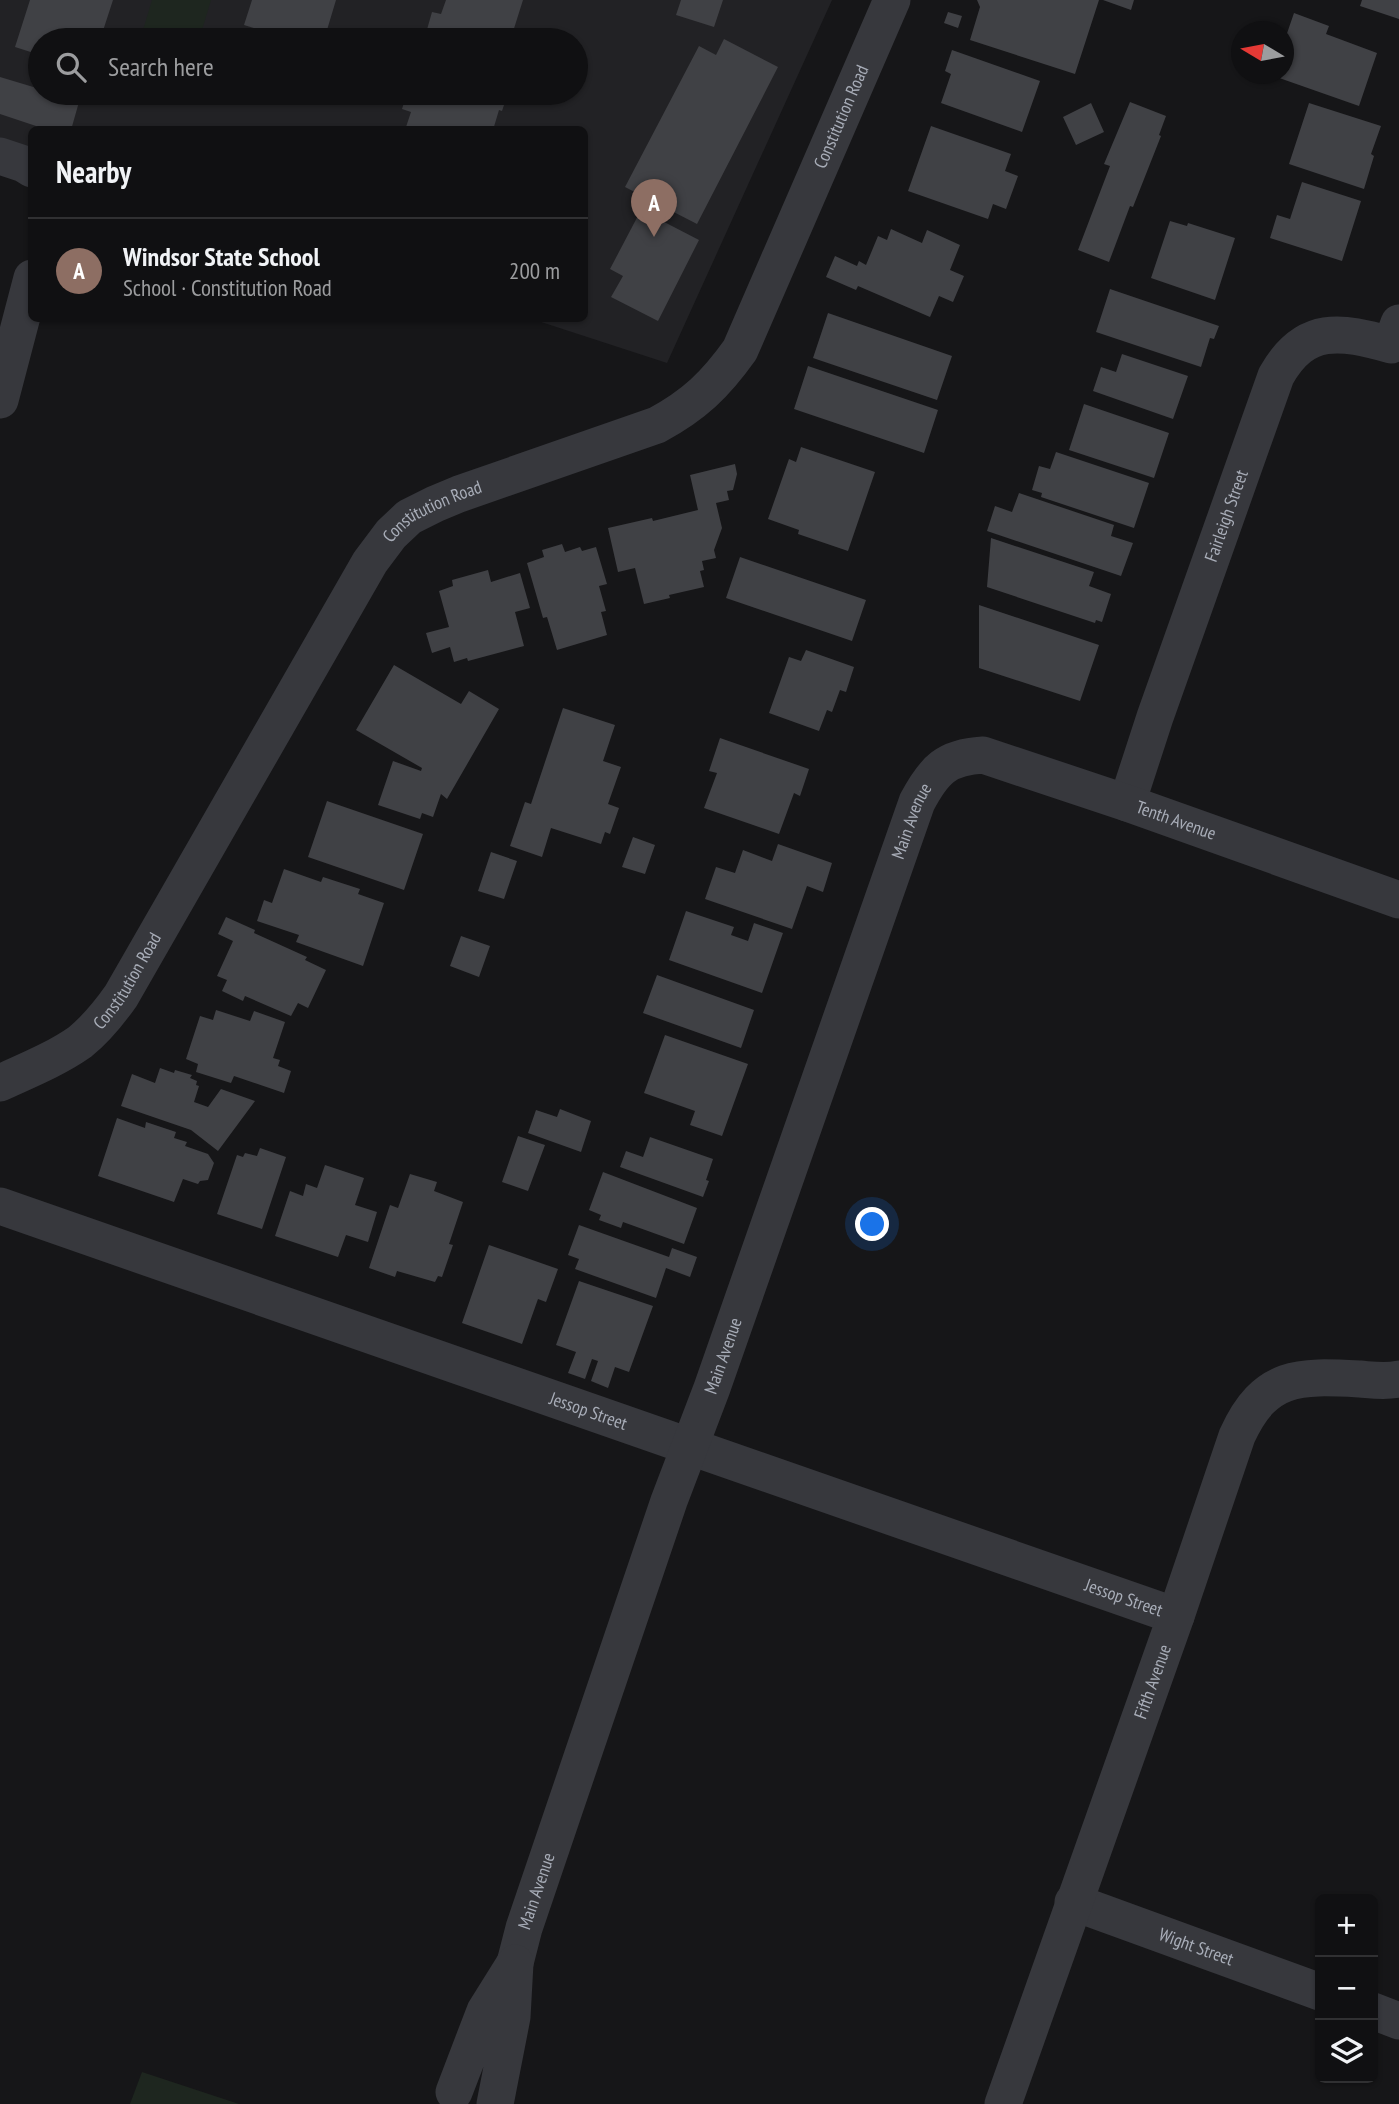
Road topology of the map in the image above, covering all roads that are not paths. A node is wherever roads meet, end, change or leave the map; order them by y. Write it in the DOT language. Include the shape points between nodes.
graph roads {
  1 [pos="892,0"];
  2 [pos="0,156"];
  3 [pos="28,166"];
  4 [pos="28,293"];
  5 [pos="1396,339"];
  6 [pos="0,400"];
  7 [pos="951,760"];
  8 [pos="1127,803"];
  9 [pos="1399,900"];
  10 [pos="0,1083"];
  11 [pos="0,1206"];
  12 [pos="1399,1379"];
  13 [pos="691,1447"];
  14 [pos="1176,1616"];
  15 [pos="1073,1902"];
  16 [pos="515,1962"];
  17 [pos="1315,1990"];
  18 [pos="1378,2013"];
  19 [pos="1399,2021"];
  20 [pos="454,2092"];
  21 [pos="495,2104"];
  22 [pos="1003,2104"];
  1 -- 10 [label="street, Constitution Road" via="740,350 726,369 684,410 657,425 459,494 409,517 391,534 370,562 121,996 79,1042"];
  2 -- 3 [label="street"];
  4 -- 6 [label="street"];
  5 -- 8 [label="street, Fairleigh Street" via="1326,334 1296,349 1280,368"];
  7 -- 8 [label="street, Tenth Avenue" via="983,755"];
  7 -- 13 [label="street, Main Avenue" via="925,786 917,802"];
  8 -- 9 [label="street, Tenth Avenue"];
  11 -- 13 [label="street, Jessop Street"];
  12 -- 14 [label="street, Fifth Avenue" via="1292,1381 1255,1404 1237,1436"];
  13 -- 14 [label="street, Jessop Street"];
  13 -- 16 [label="street, Main Avenue"];
  14 -- 15 [label="street, Fifth Avenue"];
  15 -- 17 [label="street, Wight Street"];
  15 -- 22 [label="street, Fifth Avenue"];
  16 -- 20 [label="street, Main Avenue" via="485,2011"];
  16 -- 21 [label="street, Main Avenue" via="512,2017"];
  18 -- 19 [label="street"];
}
